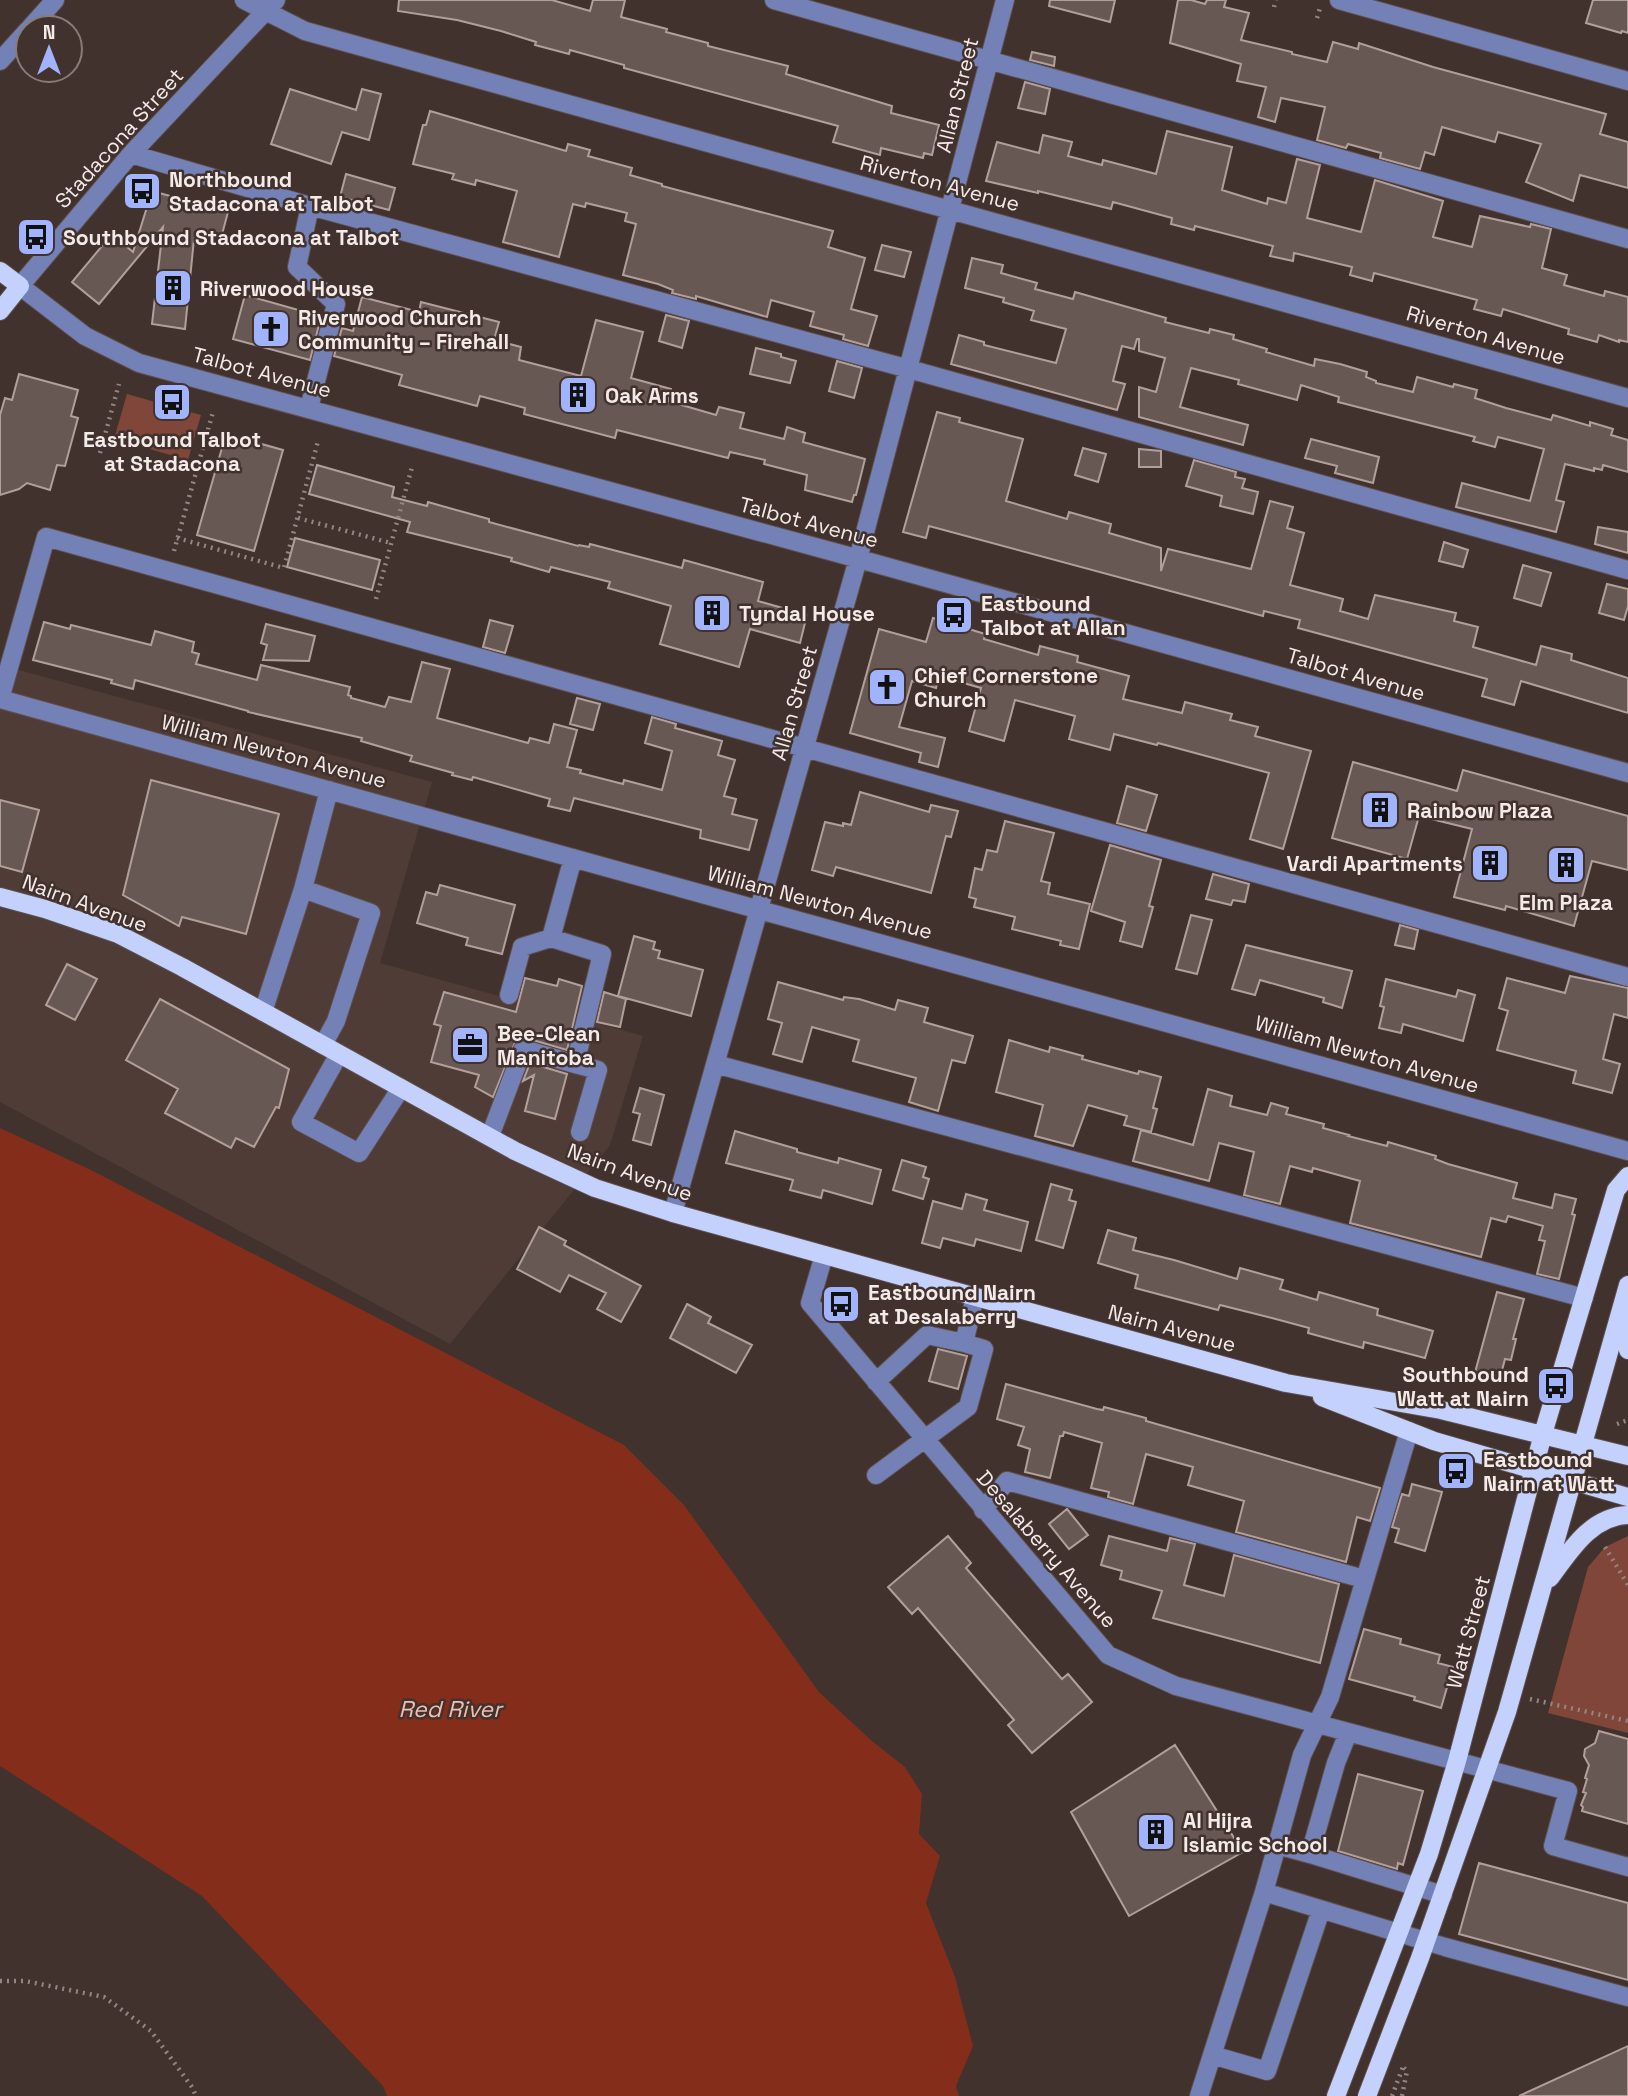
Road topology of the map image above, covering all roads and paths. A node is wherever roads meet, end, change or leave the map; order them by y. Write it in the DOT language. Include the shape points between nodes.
graph roads {
  1 [pos="55,0"];
  2 [pos="244,0"];
  3 [pos="774,0"];
  4 [pos="1004,0"];
  5 [pos="1276,0"];
  6 [pos="1339,0"];
  7 [pos="270,5"];
  8 [pos="1274,7"];
  9 [pos="42,14"];
  10 [pos="989,61"];
  11 [pos="1628,81"];
  12 [pos="131,154"];
  13 [pos="310,206"];
  14 [pos="951,209"];
  15 [pos="1628,239"];
  16 [pos="0,271"];
  17 [pos="20,286"];
  18 [pos="0,311"];
  19 [pos="908,369"];
  20 [pos="118,384"];
  21 [pos="1628,398"];
  22 [pos="309,408"];
  23 [pos="213,412"];
  24 [pos="318,442"];
  25 [pos="100,453"];
  26 [pos="412,467"];
  27 [pos="298,518"];
  28 [pos="177,538"];
  29 [pos="391,543"];
  30 [pos="174,551"];
  31 [pos="858,559"];
  32 [pos="1628,570"];
  33 [pos="376,599"];
  34 [pos="0,699"];
  35 [pos="805,748"];
  36 [pos="1628,773"];
  37 [pos="330,790"];
  38 [pos="573,858"];
  39 [pos="303,889"];
  40 [pos="0,897"];
  41 [pos="759,909"];
  42 [pos="551,938"];
  43 [pos="1628,977"];
  44 [pos="509,995"];
  45 [pos="263,1012"];
  46 [pos="331,1049"];
  47 [pos="575,1064"];
  48 [pos="715,1064"];
  49 [pos="401,1088"];
  50 [pos="580,1132"];
  51 [pos="490,1136"];
  52 [pos="1628,1151"];
  53 [pos="1628,1176"];
  54 [pos="673,1213"];
  55 [pos="824,1255"];
  56 [pos="1628,1285"];
  57 [pos="975,1297"];
  58 [pos="1584,1298"];
  59 [pos="1624,1313"];
  60 [pos="964,1343"];
  61 [pos="1628,1350"];
  62 [pos="876,1382"];
  63 [pos="1286,1383"];
  64 [pos="1628,1420"];
  65 [pos="1617,1424"];
  66 [pos="1409,1431"];
  67 [pos="1543,1434"];
  68 [pos="924,1440"];
  69 [pos="1583,1444"];
  70 [pos="1628,1456"];
  71 [pos="1534,1471"];
  72 [pos="876,1475"];
  73 [pos="1573,1483"];
  74 [pos="1628,1497"];
  75 [pos="983,1510"];
  76 [pos="1628,1515"];
  77 [pos="1605,1547"];
  78 [pos="1364,1579"];
  79 [pos="1628,1585"];
  80 [pos="1542,1589"];
  81 [pos="1512,1695"];
  82 [pos="1628,1721"];
  83 [pos="1317,1724"];
  84 [pos="1348,1733"];
  85 [pos="1457,1761"];
  86 [pos="1488,1769"];
  87 [pos="1277,1845"];
  88 [pos="1310,1854"];
  89 [pos="1628,1867"];
  90 [pos="1416,1886"];
  91 [pos="1264,1892"];
  92 [pos="1443,1895"];
  93 [pos="1321,1910"];
  94 [pos="1399,1933"];
  95 [pos="1426,1941"];
  96 [pos="0,1981"];
  97 [pos="1628,1997"];
  98 [pos="1212,2055"];
  99 [pos="1403,2066"];
  100 [pos="196,2096"];
  101 [pos="1199,2096"];
  102 [pos="1336,2096"];
  103 [pos="1367,2096"];
  104 [pos="1402,2096"];
  1 -- 9 [label="street"];
  2 -- 7 [label="street, Riverton Avenue"];
  3 -- 10 [label="street"];
  4 -- 10 [label="street, Allan Street"];
  5 -- 8 [label="path"];
  6 -- 11 [label="street"];
  7 -- 12 [label="street, Stadacona Street"];
  7 -- 14 [label="street, Riverton Avenue" via="305,31"];
  10 -- 14 [label="street, Allan Street"];
  10 -- 15 [label="street"];
  12 -- 13 [label="street"];
  12 -- 17 [label="street, Stadacona Street"];
  13 -- 19 [label="street"];
  13 -- 22 [label="street" via="297,267 336,304"];
  14 -- 19 [label="street, Allan Street"];
  14 -- 21 [label="street, Riverton Avenue"];
  16 -- 17 [label="main road, Talbot Avenue"];
  17 -- 18 [label="main road, Stadacona Street"];
  17 -- 22 [label="street, Talbot Avenue" via="85,336 139,363"];
  19 -- 31 [label="street, Allan Street"];
  19 -- 32 [label="street"];
  20 -- 25 [label="path"];
  22 -- 31 [label="street, Talbot Avenue"];
  23 -- 28 [label="path"];
  24 -- 27 [label="path"];
  26 -- 29 [label="path"];
  27 -- 28 [label="path" via="284,568"];
  27 -- 29 [label="path"];
  28 -- 30 [label="path"];
  29 -- 33 [label="path"];
  31 -- 35 [label="street, Allan Street"];
  31 -- 36 [label="street, Talbot Avenue"];
  34 -- 35 [label="street" via="46,537"];
  34 -- 37 [label="street, William Newton Avenue"];
  35 -- 41 [label="street, Allan Street"];
  35 -- 43 [label="street"];
  37 -- 38 [label="street, William Newton Avenue"];
  37 -- 39 [label="street"];
  38 -- 41 [label="street, William Newton Avenue"];
  38 -- 42 [label="street"];
  39 -- 45 [label="street"];
  39 -- 46 [label="street" via="371,913"];
  40 -- 45 [label="main road, Nairn Avenue" via="118,934"];
  41 -- 48 [label="street, Allan Street"];
  41 -- 52 [label="street, William Newton Avenue"];
  42 -- 44 [label="street" via="522,947"];
  42 -- 47 [label="street" via="602,954"];
  45 -- 46 [label="main road, Nairn Avenue"];
  46 -- 49 [label="main road, Nairn Avenue"];
  46 -- 49 [label="street" via="302,1122 359,1153"];
  47 -- 50 [label="street" via="598,1070"];
  47 -- 51 [label="street" via="523,1049"];
  48 -- 54 [label="street, Allan Street"];
  48 -- 58 [label="street"];
  49 -- 51 [label="main road, Nairn Avenue"];
  51 -- 54 [label="main road, Nairn Avenue" via="595,1188"];
  53 -- 58 [label="main road, Watt Street" via="1616,1190"];
  54 -- 55 [label="main road, Nairn Avenue"];
  55 -- 57 [label="main road, Nairn Avenue"];
  55 -- 62 [label="street, Desalaberry Avenue" via="810,1303"];
  56 -- 59 [label="main road"];
  57 -- 60 [label="street"];
  57 -- 63 [label="main road, Nairn Avenue"];
  58 -- 67 [label="main road, Watt Street"];
  59 -- 61 [label="main road"];
  59 -- 69 [label="main road"];
  60 -- 62 [label="street" via="927,1335"];
  60 -- 68 [label="street" via="984,1349 968,1407"];
  62 -- 68 [label="street, Desalaberry Avenue"];
  63 -- 66 [label="main road, Nairn Avenue"];
  63 -- 67 [label="main road, Nairn Avenue" via="1441,1410"];
  64 -- 65 [label="path"];
  66 -- 71 [label="main road, Nairn Avenue"];
  66 -- 78 [label="street"];
  67 -- 69 [label="main road, Nairn Avenue"];
  67 -- 71 [label="main road, Watt Street"];
  68 -- 72 [label="street"];
  68 -- 75 [label="street, Desalaberry Avenue"];
  69 -- 70 [label="main road, Nairn Avenue"];
  69 -- 73 [label="main road"];
  71 -- 73 [label="main road, Nairn Avenue"];
  71 -- 85 [label="main road, Watt Street"];
  73 -- 74 [label="main road, Nairn Avenue"];
  73 -- 80 [label="main road"];
  75 -- 78 [label="street" via="1007,1481"];
  75 -- 83 [label="street, Desalaberry Avenue" via="1108,1655 1176,1686"];
  76 -- 80 [label="main road" via="1614,1515 1577,1541"];
  77 -- 79 [label="path"];
  78 -- 83 [label="street" via="1330,1697"];
  80 -- 81 [label="main road"];
  81 -- 82 [label="path"];
  81 -- 86 [label="main road"];
  83 -- 84 [label="street, Desalaberry Avenue"];
  83 -- 87 [label="street" via="1302,1755"];
  84 -- 85 [label="street, Desalaberry Avenue"];
  84 -- 88 [label="street"];
  85 -- 86 [label="street, Desalaberry Avenue"];
  85 -- 90 [label="main road, Watt Street"];
  86 -- 89 [label="street, Desalaberry Avenue" via="1568,1791 1553,1846"];
  86 -- 92 [label="main road"];
  87 -- 88 [label="street"];
  87 -- 91 [label="street"];
  88 -- 90 [label="street"];
  90 -- 92 [label="street"];
  90 -- 94 [label="main road, Watt Street"];
  91 -- 93 [label="street"];
  91 -- 98 [label="street"];
  92 -- 95 [label="main road"];
  93 -- 94 [label="street"];
  93 -- 98 [label="street" via="1267,2071"];
  94 -- 95 [label="street"];
  94 -- 102 [label="main road, Watt Street"];
  95 -- 97 [label="street"];
  95 -- 103 [label="main road"];
  96 -- 100 [label="path" via="25,1981 104,1997 151,2031"];
  98 -- 101 [label="street"];
  99 -- 104 [label="path"];
}
